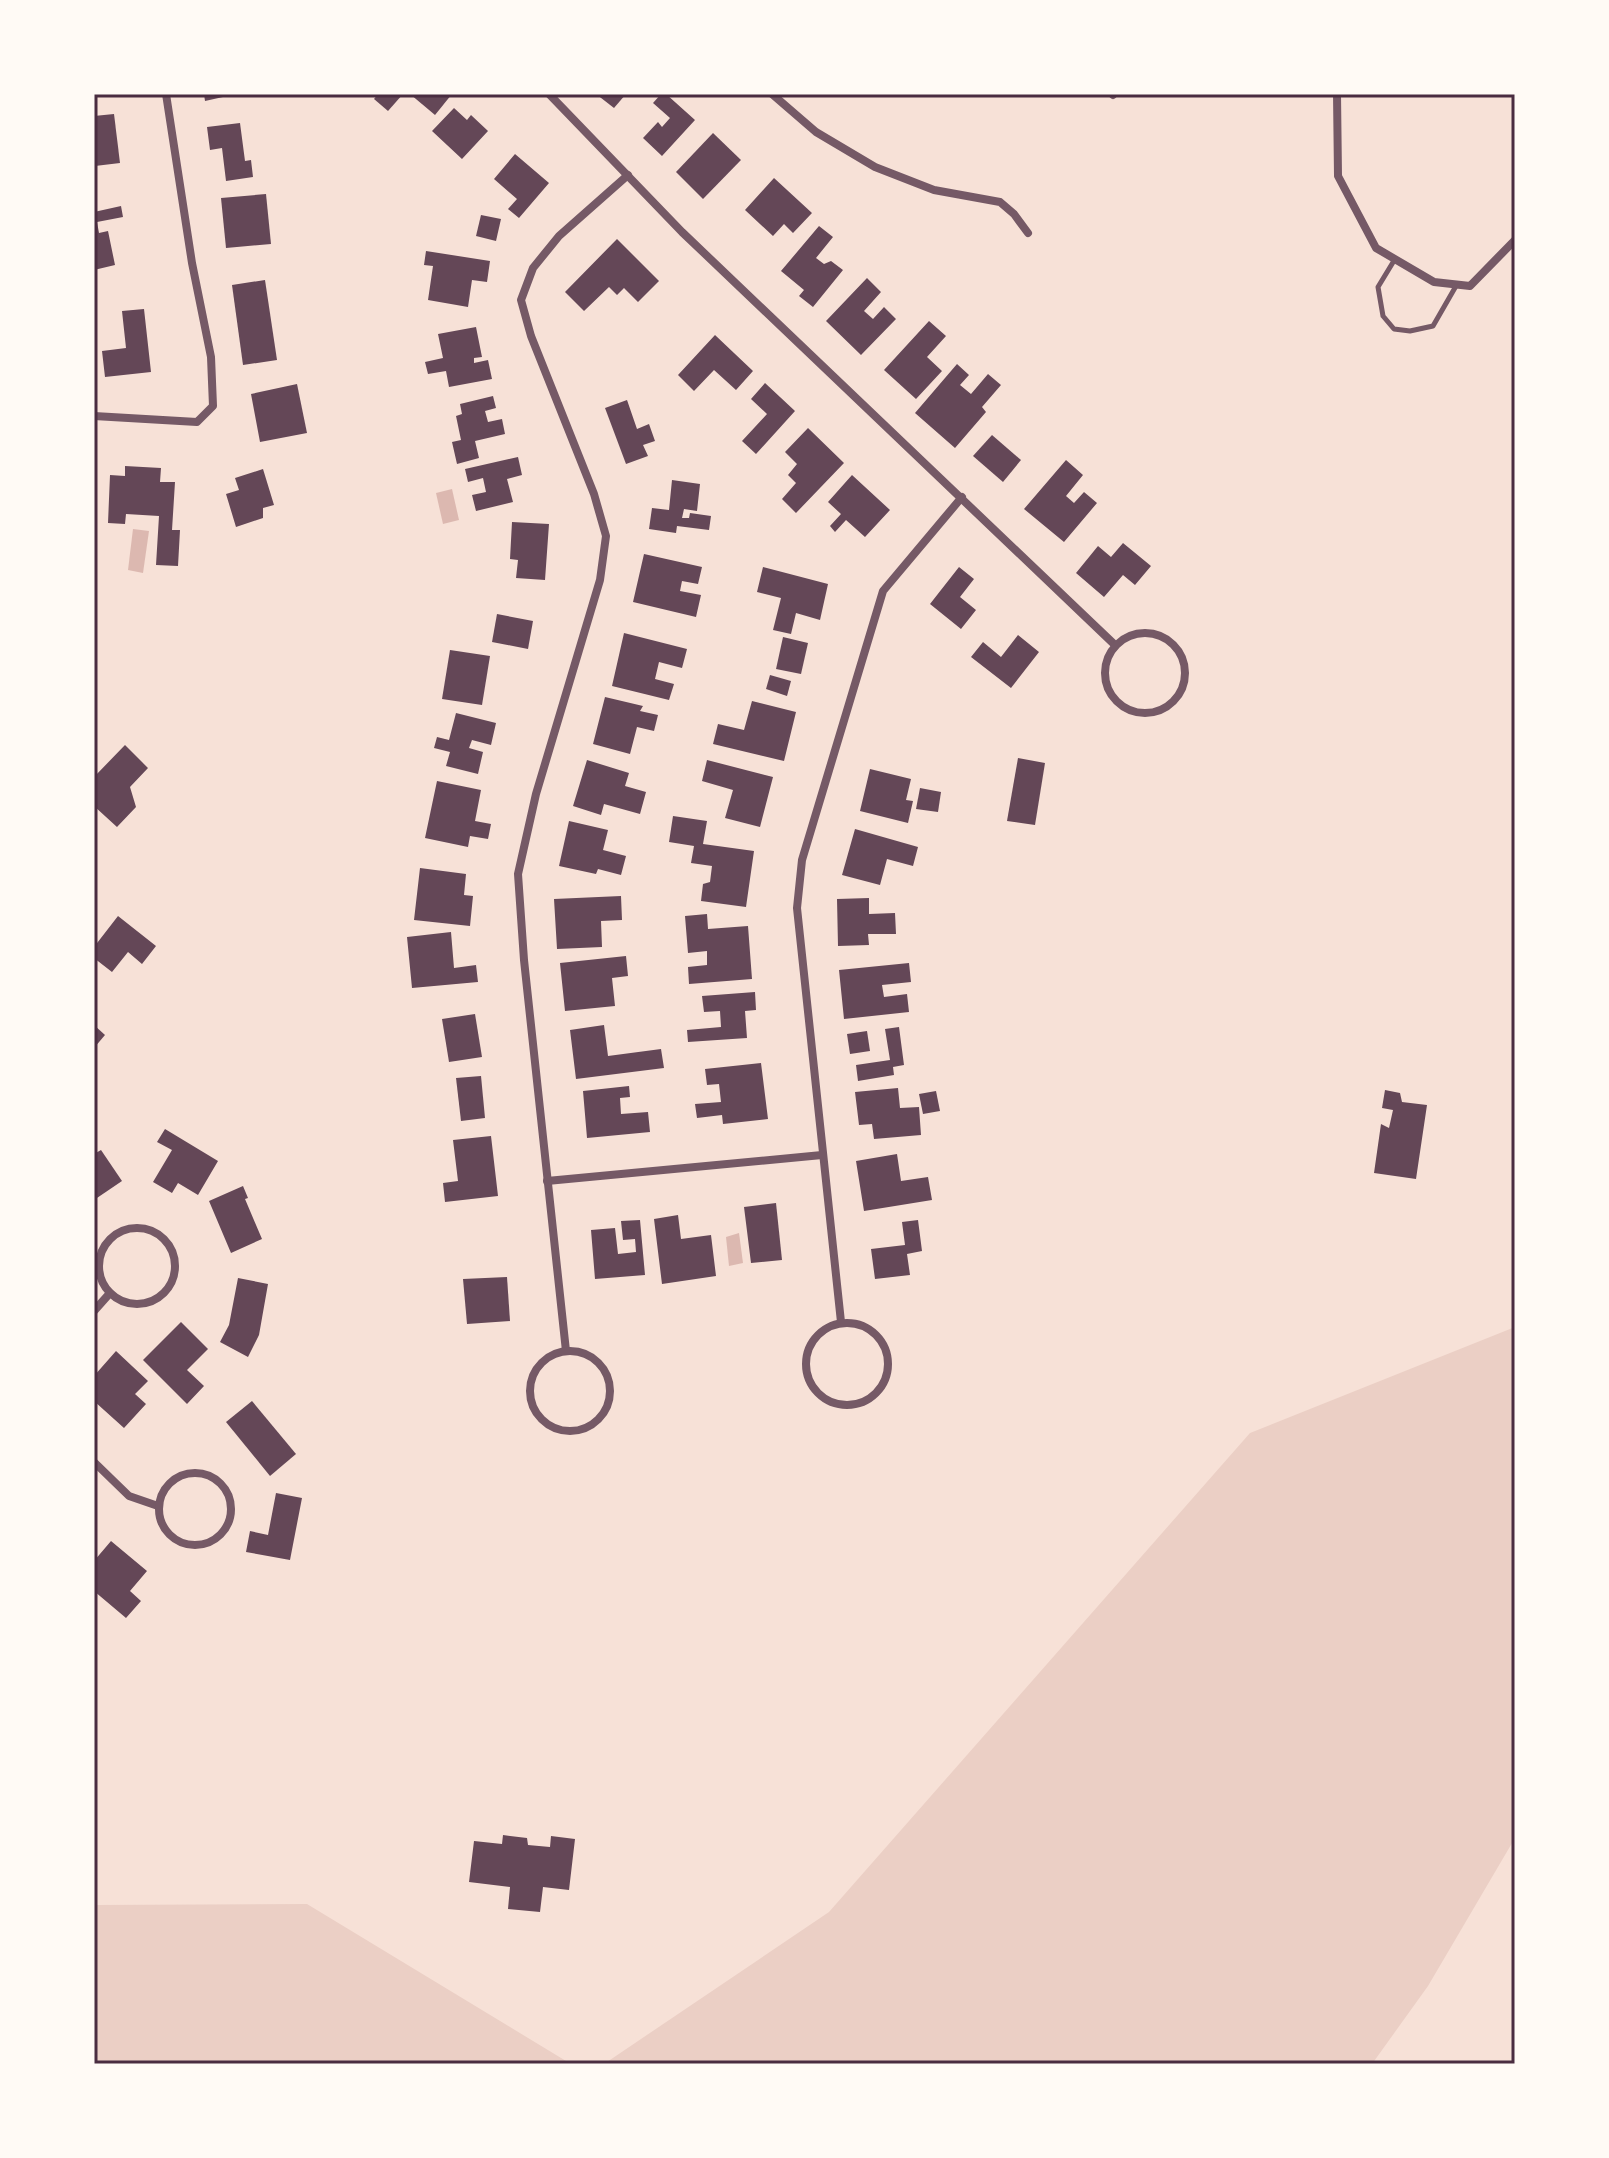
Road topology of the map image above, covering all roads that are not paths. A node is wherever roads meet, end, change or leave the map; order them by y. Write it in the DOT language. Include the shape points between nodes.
graph roads {
  1 [pos="166,94"];
  2 [pos="549,94"];
  3 [pos="772,94"];
  4 [pos="1337,94"];
  5 [pos="628,175"];
  6 [pos="1028,233"];
  7 [pos="1515,240"];
  8 [pos="1395,259"];
  9 [pos="1457,285"];
  10 [pos="94,416"];
  11 [pos="962,497"];
  12 [pos="1115,645"];
  13 [pos="822,1155"];
  14 [pos="547,1181"];
  15 [pos="110,1293"];
  16 [pos="94,1311"];
  17 [pos="841,1322"];
  18 [pos="566,1351"];
  19 [pos="94,1462"];
  20 [pos="158,1506"];
  1 -- 10 [label="street" via="211,357 213,406 197,422"];
  2 -- 5 [label="street"];
  3 -- 6 [label="street" via="816,132 875,167 934,190 1000,202"];
  4 -- 8 [label="street" via="1338,176 1376,248"];
  5 -- 11 [label="street"];
  5 -- 14 [label="street" via="559,236 533,268 521,300 606,536 600,580 536,794 518,874"];
  7 -- 9 [label="street" via="1470,286"];
  8 -- 9 [label="street" via="1434,282"];
  8 -- 9 [label="lane" via="1378,287 1383,316 1394,329 1433,326"];
  11 -- 12 [label="street"];
  11 -- 13 [label="street" via="883,591 802,860 797,908"];
  12 -- 12 [label="street" via="1104,674 1117,702 1146,713 1174,700 1185,671 1172,643 1143,632"];
  13 -- 14 [label="street"];
  13 -- 17 [label="street"];
  14 -- 18 [label="street"];
  15 -- 15 [label="street" via="137,1305 164,1293 175,1266 164,1239 137,1228 110,1239 99,1266"];
  15 -- 16 [label="street"];
  17 -- 17 [label="street" via="814,1339 806,1369 822,1397 853,1405 880,1389 888,1358 872,1330"];
  18 -- 18 [label="street" via="539,1365 530,1395 544,1422 573,1431 601,1416 610,1387 595,1360"];
  19 -- 20 [label="street" via="129,1496"];
  20 -- 20 [label="street" via="167,1533 192,1545 218,1537 231,1512 223,1485 198,1472 171,1481"];
}
